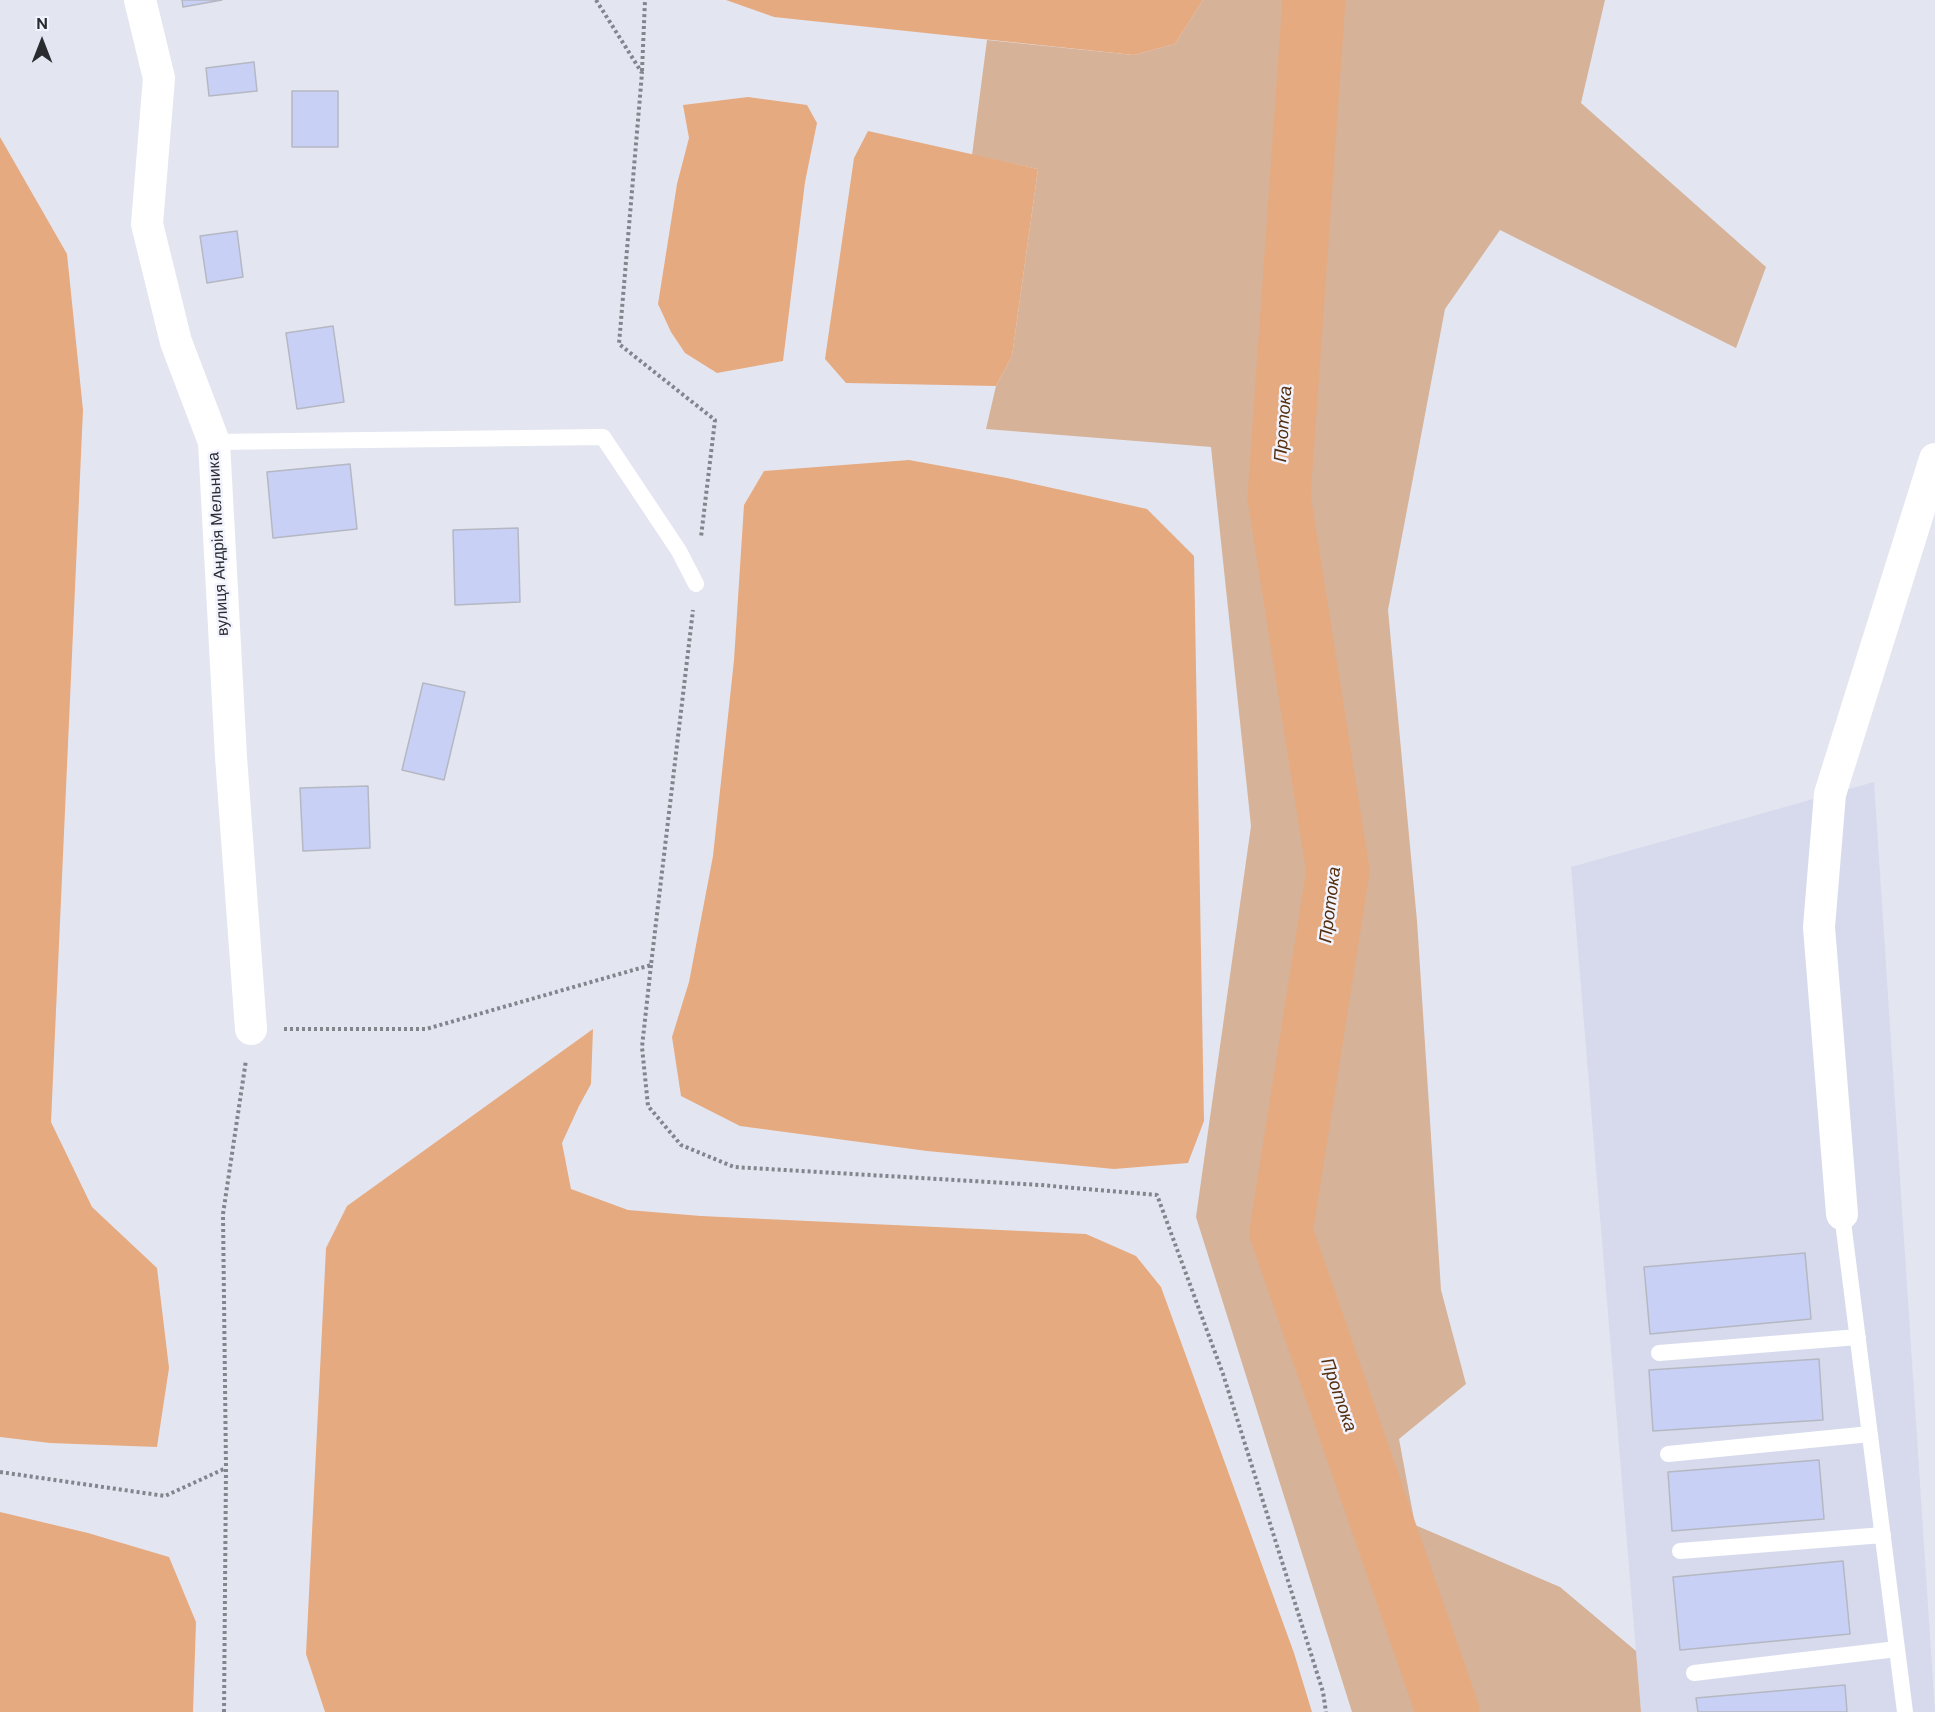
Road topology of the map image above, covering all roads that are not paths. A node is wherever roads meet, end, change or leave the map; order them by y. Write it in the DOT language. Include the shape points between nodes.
graph roads {
  1 [pos="140,0"];
  2 [pos="214,442"];
  3 [pos="1935,459"];
  4 [pos="696,584"];
  5 [pos="251,1029"];
  6 [pos="1842,1214"];
  7 [pos="1858,1337"];
  8 [pos="1659,1353"];
  9 [pos="1870,1434"];
  10 [pos="1668,1454"];
  11 [pos="1883,1535"];
  12 [pos="1680,1551"];
  13 [pos="1897,1649"];
  14 [pos="1694,1673"];
  15 [pos="1905,1712"];
  1 -- 2 [label="street, вулиця Андрія Мельника" via="159,78 147,224 176,342"];
  2 -- 4 [label="lane" via="603,437 679,551"];
  2 -- 5 [label="street, вулиця Андрія Мельника"];
  3 -- 6 [label="street" via="1830,794 1819,927"];
  6 -- 7 [label="lane"];
  7 -- 8 [label="lane"];
  7 -- 9 [label="lane"];
  9 -- 10 [label="lane"];
  9 -- 11 [label="lane"];
  11 -- 12 [label="lane"];
  11 -- 13 [label="lane"];
  13 -- 14 [label="lane"];
  13 -- 15 [label="lane"];
}
